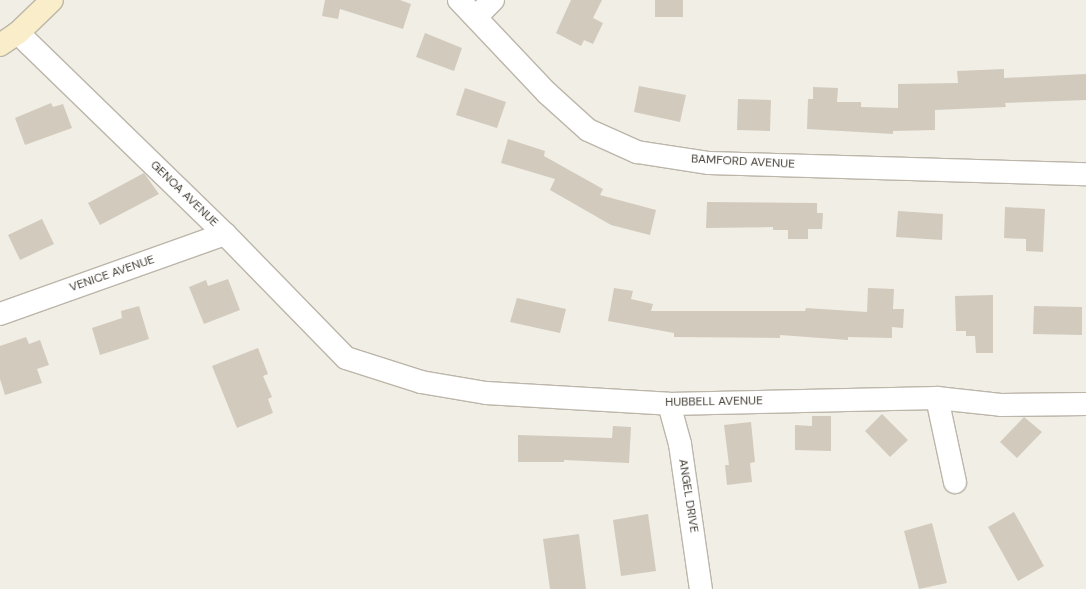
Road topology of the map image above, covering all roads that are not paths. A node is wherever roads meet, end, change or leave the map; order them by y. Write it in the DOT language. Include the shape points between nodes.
graph roads {
  1 [pos="52,0"];
  2 [pos="460,0"];
  3 [pos="493,0"];
  4 [pos="476,17"];
  5 [pos="18,33"];
  6 [pos="0,44"];
  7 [pos="1086,174"];
  8 [pos="225,234"];
  9 [pos="0,314"];
  10 [pos="346,358"];
  11 [pos="937,398"];
  12 [pos="669,404"];
  13 [pos="1086,404"];
  14 [pos="955,482"];
  15 [pos="701,589"];
  1 -- 5 [label="main road"];
  2 -- 4 [label="street, BAMFORD AVENUE"];
  3 -- 4 [label="street"];
  4 -- 7 [label="street, BAMFORD AVENUE" via="547,93 588,130 638,152 708,163"];
  5 -- 6 [label="main road"];
  5 -- 8 [label="street, GENOA AVENUE"];
  8 -- 9 [label="street, VENICE AVENUE"];
  8 -- 10 [label="street, GENOA AVENUE"];
  10 -- 12 [label="street, HUBBELL AVENUE" via="420,382 486,393"];
  11 -- 12 [label="street, HUBBELL AVENUE"];
  11 -- 13 [label="street, HUBBELL AVENUE" via="1001,405"];
  11 -- 14 [label="street"];
  12 -- 15 [label="street, ANGEL DRIVE" via="680,444"];
}
